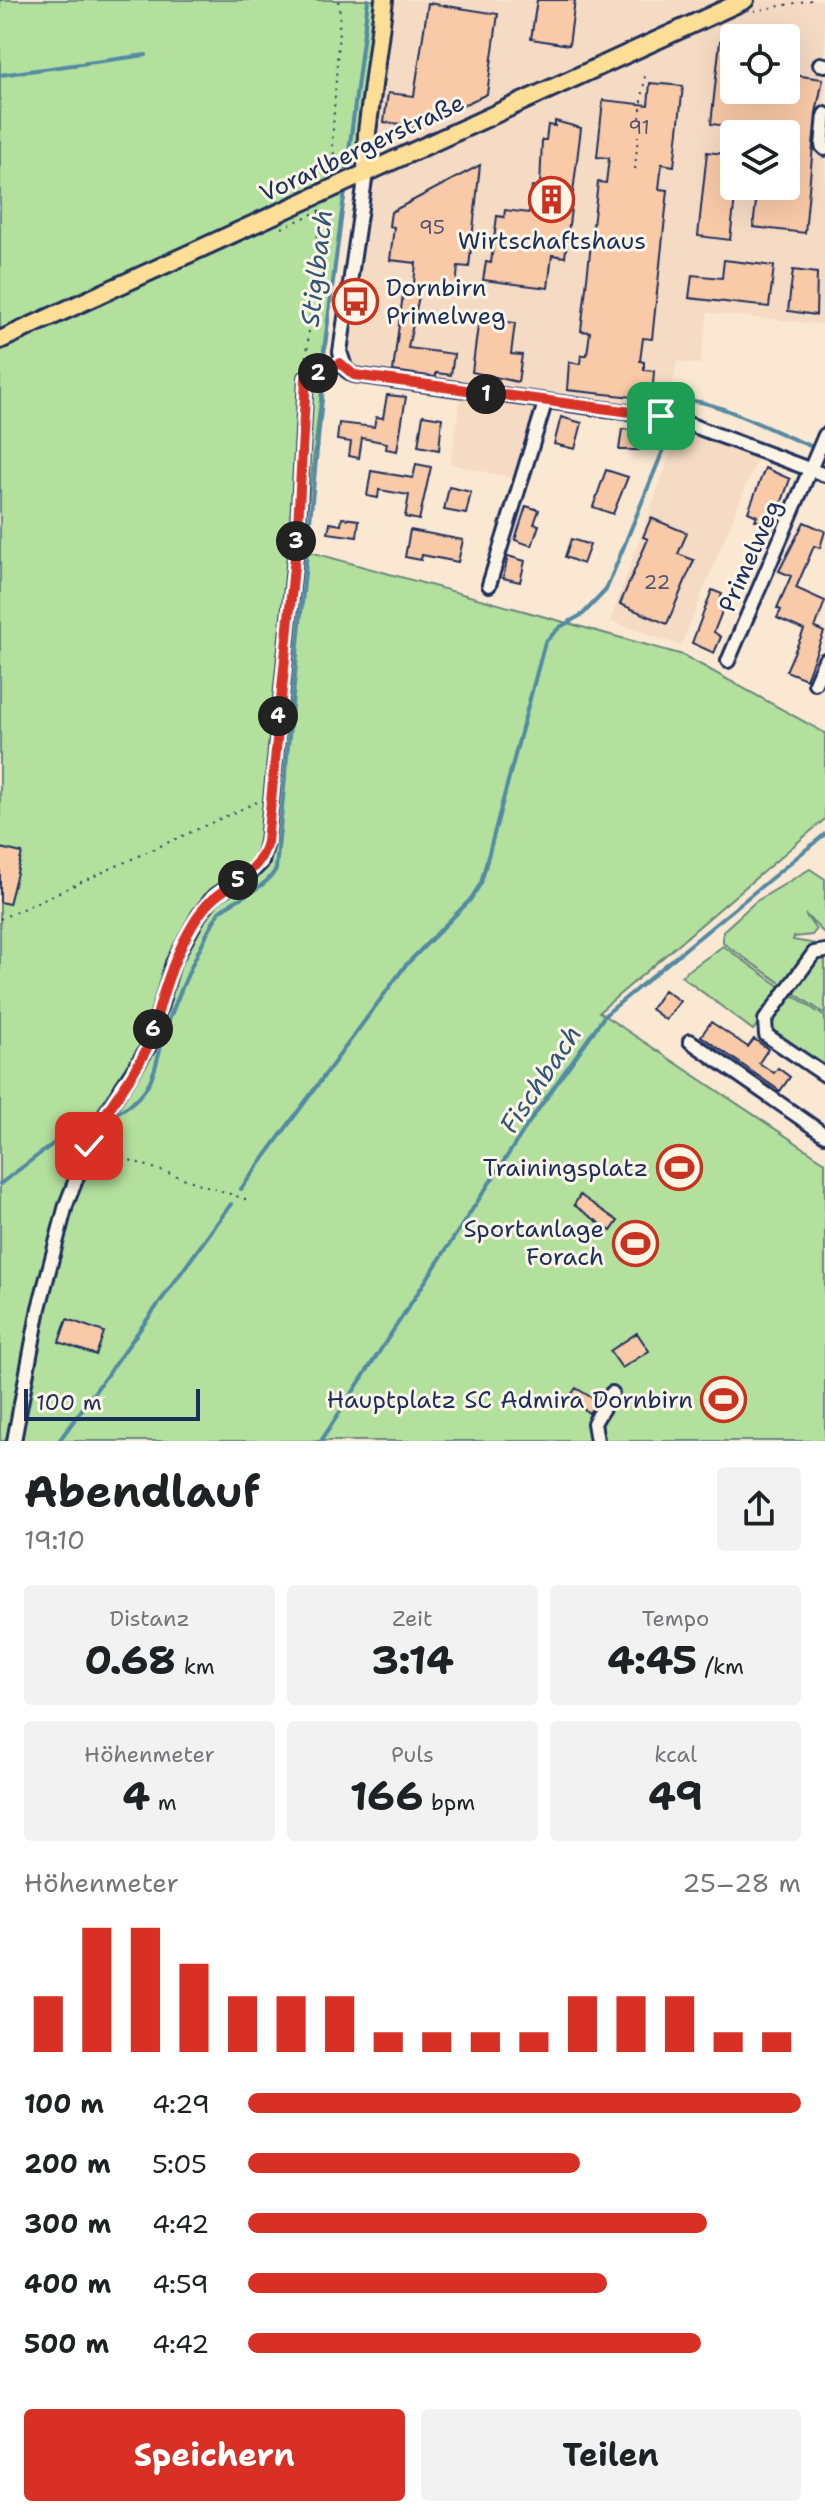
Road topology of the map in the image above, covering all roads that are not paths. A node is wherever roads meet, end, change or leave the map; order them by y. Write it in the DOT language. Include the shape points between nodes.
graph roads {
  1 [pos="745,8"];
  2 [pos="387,11"];
  3 [pos="825,114"];
  4 [pos="825,149"];
  5 [pos="362,175"];
  6 [pos="0,340"];
  7 [pos="336,365"];
  8 [pos="545,403"];
  9 [pos="824,438"];
  10 [pos="814,465"];
  11 [pos="825,475"];
  12 [pos="489,585"];
  13 [pos="825,660"];
  14 [pos="728,661"];
  15 [pos="815,683"];
  16 [pos="825,951"];
  17 [pos="690,1041"];
  18 [pos="825,1075"];
  19 [pos="825,1135"];
  20 [pos="612,1393"];
  21 [pos="14,1441"];
  22 [pos="597,1441"];
  1 -- 5 [label="main road, Vorarlbergerstraße"];
  2 -- 5 [label="main road"];
  3 -- 4 [label="street"];
  5 -- 6 [label="main road, Vorarlbergerstraße" via="337,179"];
  5 -- 7 [label="street"];
  7 -- 8 [label="street" via="354,375"];
  7 -- 21 [label="street" via="310,376 262,862 214,896 199,915 173,963 149,1046 96,1128 66,1205 39,1308"];
  8 -- 10 [label="street" via="672,418"];
  8 -- 12 [label="street"];
  9 -- 10 [label="street, Primelweg"];
  10 -- 11 [label="street"];
  10 -- 14 [label="street, Primelweg"];
  13 -- 15 [label="street"];
  16 -- 18 [label="street" via="814,953 765,1020 766,1035"];
  17 -- 19 [label="street"];
  20 -- 22 [label="street" via="594,1423"];
}
